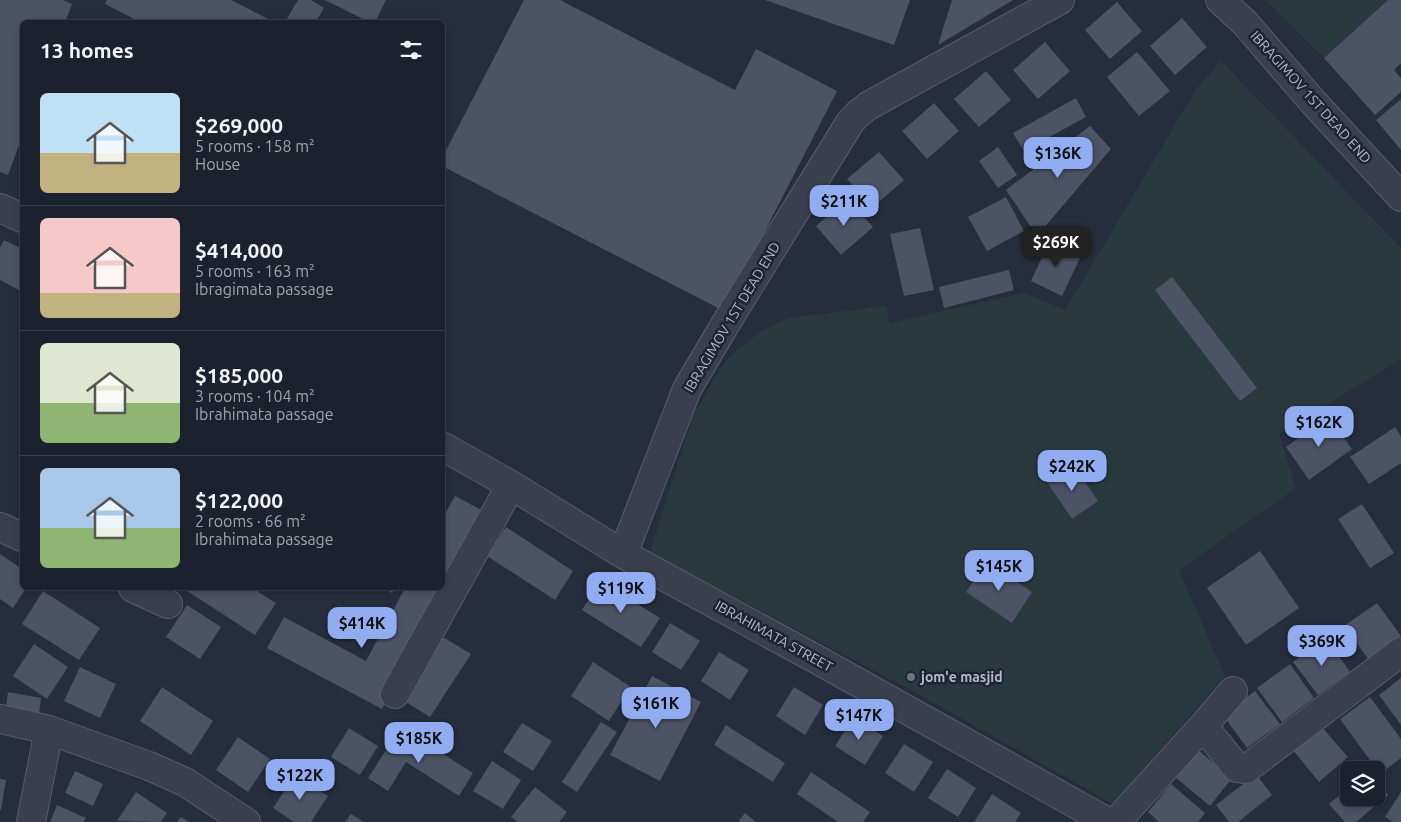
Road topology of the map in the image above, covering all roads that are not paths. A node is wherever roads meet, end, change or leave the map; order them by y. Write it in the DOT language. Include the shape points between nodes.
graph roads {
  1 [pos="1060,0"];
  2 [pos="1220,0"];
  3 [pos="1401,197"];
  4 [pos="0,208"];
  5 [pos="20,217"];
  6 [pos="445,448"];
  7 [pos="511,485"];
  8 [pos="0,527"];
  9 [pos="20,536"];
  10 [pos="623,554"];
  11 [pos="137,590"];
  12 [pos="168,604"];
  13 [pos="1401,652"];
  14 [pos="1232,691"];
  15 [pos="395,694"];
  16 [pos="0,719"];
  17 [pos="1203,726"];
  18 [pos="49,730"];
  19 [pos="31,822"];
  20 [pos="246,822"];
  21 [pos="1108,822"];
  22 [pos="1116,822"];
  1 -- 10 [label="street, IBRAGIMOV 1ST DEAD END" via="868,106 851,121 687,389"];
  2 -- 3 [label="street, IBRAGIMOV 1ST DEAD END" via="1245,23"];
  4 -- 5 [label="street"];
  6 -- 7 [label="street, IBRAHIMАTA STREET"];
  7 -- 10 [label="street, IBRAHIMАTA STREET"];
  7 -- 15 [label="street"];
  8 -- 9 [label="street"];
  10 -- 21 [label="street, IBRAHIMАTA STREET"];
  11 -- 12 [label="street"];
  13 -- 17 [label="street" via="1246,769 1237,768"];
  14 -- 17 [label="street"];
  16 -- 18 [label="street"];
  17 -- 22 [label="street"];
  18 -- 19 [label="street"];
  18 -- 20 [label="street" via="185,782"];
}
